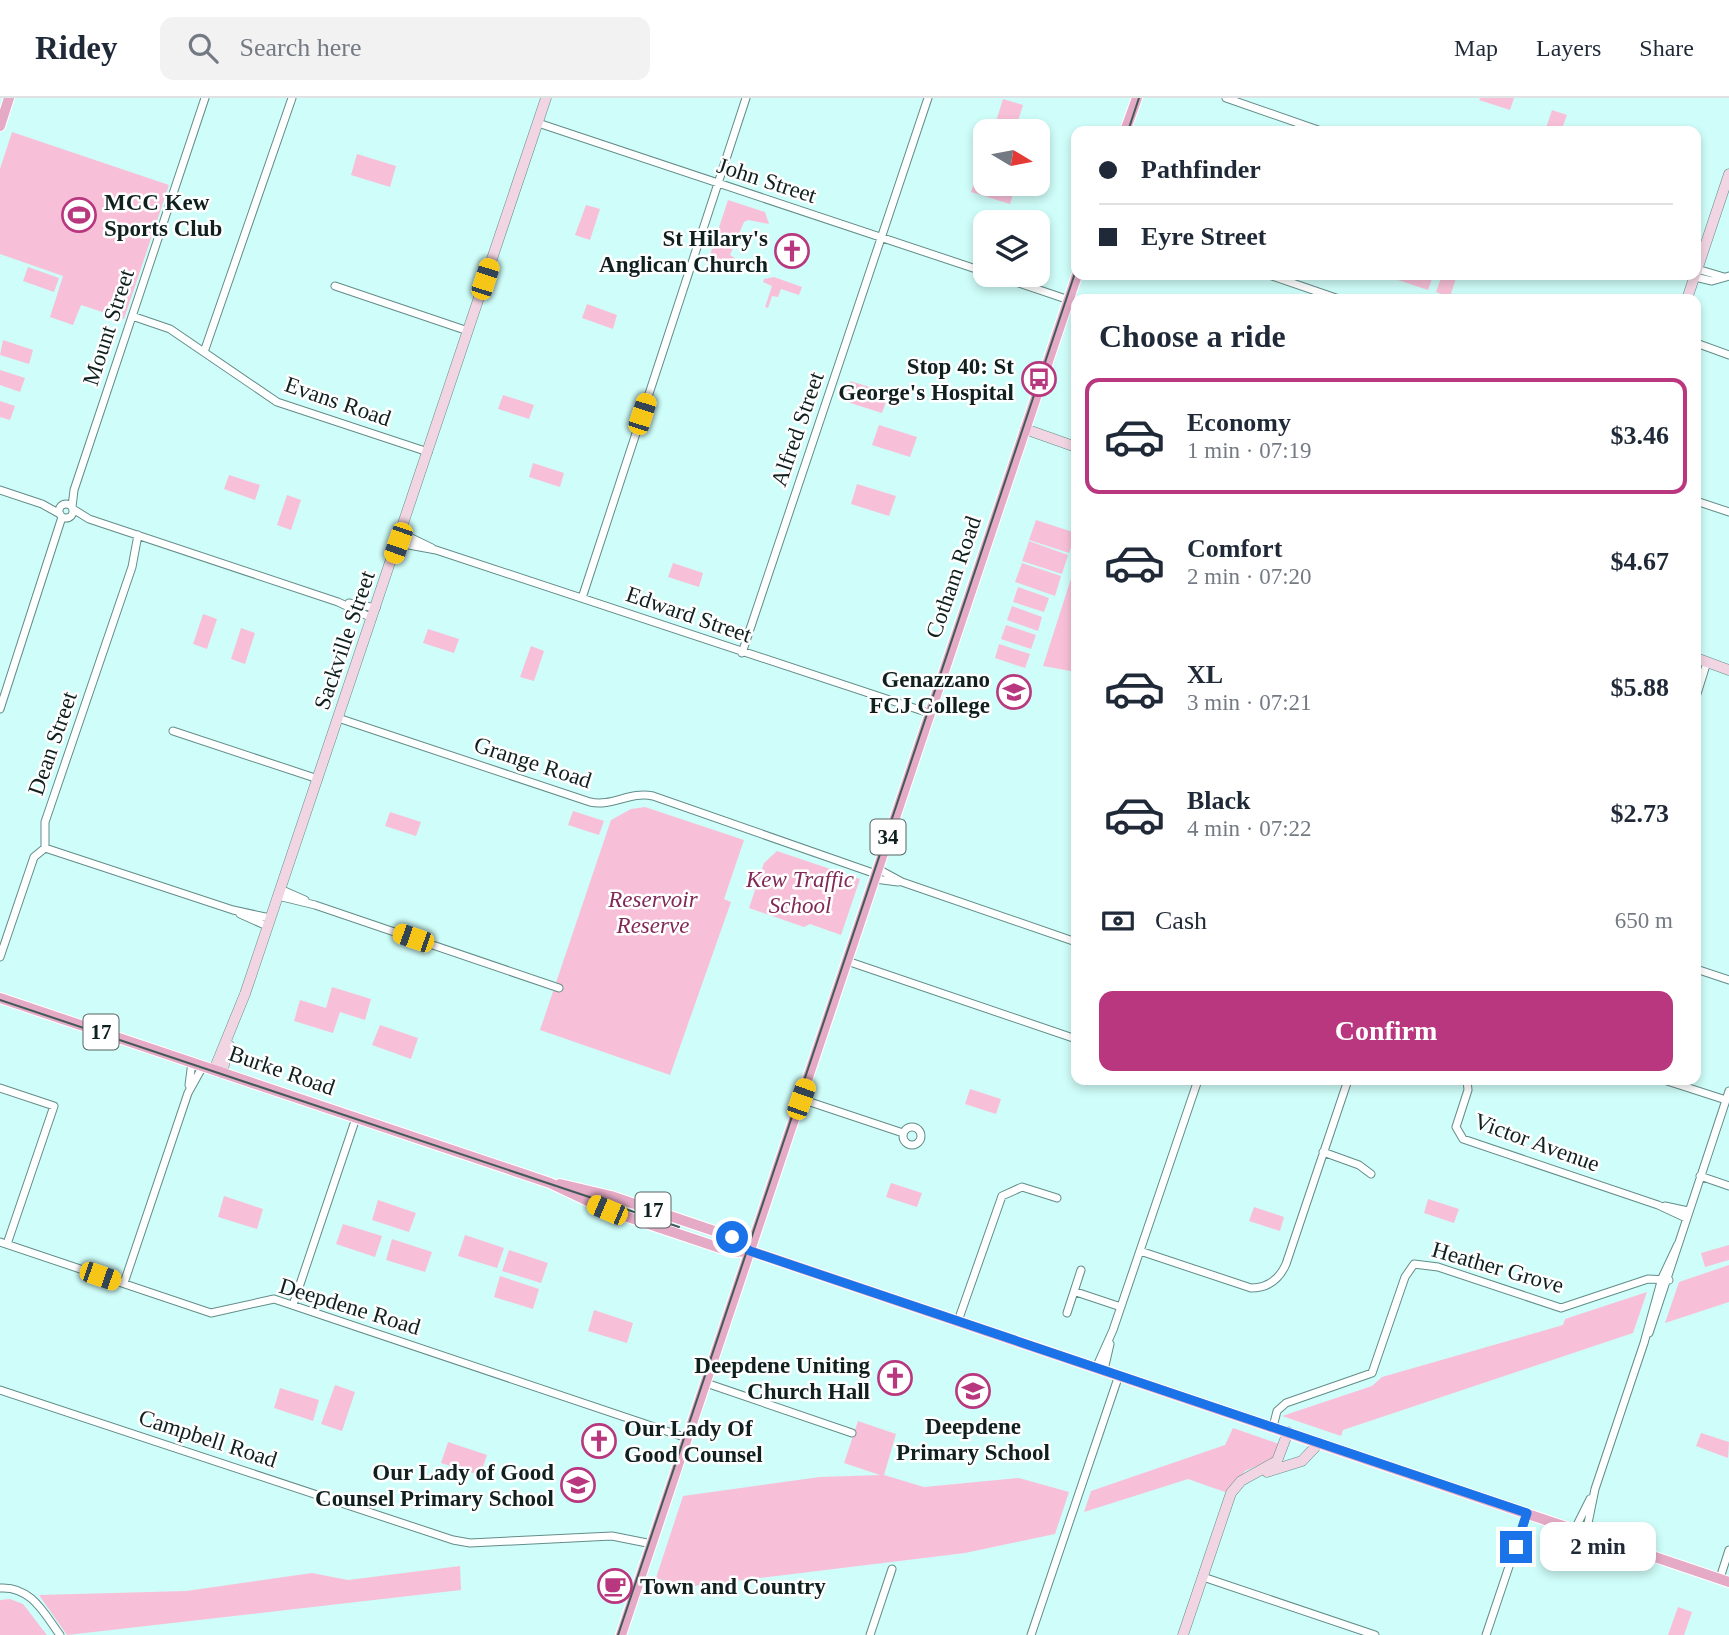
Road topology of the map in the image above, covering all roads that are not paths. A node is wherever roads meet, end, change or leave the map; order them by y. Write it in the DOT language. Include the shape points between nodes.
graph roads {
  1 [pos="9,98"];
  2 [pos="205,98"];
  3 [pos="292,98"];
  4 [pos="746,98"];
  5 [pos="928,98"];
  6 [pos="1137,98"];
  7 [pos="1226,98"];
  8 [pos="543,99"];
  9 [pos="538,123"];
  10 [pos="0,126"];
  11 [pos="1127,126"];
  12 [pos="1307,126"];
  13 [pos="1729,174"];
  14 [pos="717,184"];
  15 [pos="882,238"];
  16 [pos="1701,254"];
  17 [pos="973,268"];
  18 [pos="1701,269"];
  19 [pos="1727,276"];
  20 [pos="1075,280"];
  21 [pos="1284,280"];
  22 [pos="335,286"];
  23 [pos="1031,287"];
  24 [pos="1324,294"];
  25 [pos="1069,300"];
  26 [pos="132,316"];
  27 [pos="468,331"];
  28 [pos="1701,345"];
  29 [pos="204,352"];
  30 [pos="1729,355"];
  31 [pos="1025,429"];
  32 [pos="1071,445"];
  33 [pos="428,452"];
  34 [pos="0,490"];
  35 [pos="1701,503"];
  36 [pos="67,512"];
  37 [pos="1729,512"];
  38 [pos="138,535"];
  39 [pos="400,538"];
  40 [pos="582,598"];
  41 [pos="374,613"];
  42 [pos="742,653"];
  43 [pos="1701,660"];
  44 [pos="1707,662"];
  45 [pos="1729,670"];
  46 [pos="1701,681"];
  47 [pos="0,709"];
  48 [pos="929,713"];
  49 [pos="338,718"];
  50 [pos="173,731"];
  51 [pos="317,779"];
  52 [pos="45,848"];
  53 [pos="876,874"];
  54 [pos="279,893"];
  55 [pos="269,922"];
  56 [pos="1071,940"];
  57 [pos="0,957"];
  58 [pos="847,961"];
  59 [pos="1701,970"];
  60 [pos="1729,980"];
  61 [pos="559,988"];
  62 [pos="0,998"];
  63 [pos="1071,1037"];
  64 [pos="208,1068"];
  65 [pos="1196,1085"];
  66 [pos="1346,1085"];
  67 [pos="1468,1085"];
  68 [pos="1680,1085"];
  69 [pos="0,1088"];
  70 [pos="1729,1091"];
  71 [pos="801,1099"];
  72 [pos="1726,1100"];
  73 [pos="356,1118"];
  74 [pos="903,1133"];
  75 [pos="1323,1153"];
  76 [pos="1371,1174"];
  77 [pos="1700,1176"];
  78 [pos="1729,1186"];
  79 [pos="1057,1198"];
  80 [pos="1687,1215"];
  81 [pos="4,1243"];
  82 [pos="750,1251"];
  83 [pos="1140,1251"];
  84 [pos="1081,1270"];
  85 [pos="124,1283"];
  86 [pos="1664,1283"];
  87 [pos="1076,1292"];
  88 [pos="293,1305"];
  89 [pos="1121,1307"];
  90 [pos="1067,1313"];
  91 [pos="958,1321"];
  92 [pos="1100,1369"];
  93 [pos="1119,1375"];
  94 [pos="706,1383"];
  95 [pos="0,1390"];
  96 [pos="1273,1427"];
  97 [pos="1288,1432"];
  98 [pos="852,1433"];
  99 [pos="687,1438"];
  100 [pos="1319,1443"];
  101 [pos="1259,1473"];
  102 [pos="1527,1513"];
  103 [pos="1580,1531"];
  104 [pos="652,1544"];
  105 [pos="1729,1550"];
  106 [pos="892,1569"];
  107 [pos="1203,1577"];
  108 [pos="1724,1580"];
  109 [pos="0,1588"];
  110 [pos="60,1635"];
  111 [pos="621,1635"];
  112 [pos="870,1635"];
  113 [pos="1031,1635"];
  114 [pos="1183,1635"];
  115 [pos="1375,1635"];
  116 [pos="1486,1635"];
  1 -- 10 [label="main road"];
  2 -- 26 [label="street, Mount Street"];
  3 -- 29 [label="street"];
  4 -- 14 [label="street"];
  5 -- 15 [label="street, Alfred Street"];
  6 -- 11 [label="main road"];
  7 -- 12 [label="street"];
  8 -- 9 [label="street, Sackville Street"];
  9 -- 14 [label="street, John Street"];
  9 -- 27 [label="street, Sackville Street"];
  13 -- 16 [label="street"];
  14 -- 15 [label="street, John Street"];
  14 -- 40 [label="street"];
  15 -- 17 [label="street, John Street"];
  15 -- 42 [label="street, Alfred Street"];
  18 -- 19 [label="street"];
  20 -- 25 [label="main road, Cotham Road / 34"];
  21 -- 24 [label="street"];
  22 -- 27 [label="street"];
  23 -- 25 [label="street"];
  25 -- 31 [label="main road, Cotham Road / 34"];
  26 -- 29 [label="street, Evans Road" via="169,328"];
  26 -- 36 [label="street, Mount Street"];
  27 -- 33 [label="street, Sackville Street"];
  28 -- 30 [label="street"];
  29 -- 33 [label="street, Evans Road" via="277,402"];
  31 -- 32 [label="street"];
  31 -- 48 [label="main road, Cotham Road / 34"];
  33 -- 39 [label="street, Sackville Street"];
  34 -- 36 [label="street"];
  35 -- 37 [label="street"];
  36 -- 38 [label="street"];
  36 -- 47 [label="street, Mount Street"];
  38 -- 41 [label="street"];
  38 -- 52 [label="street, Dean Street" via="132,567 45,822"];
  39 -- 40 [label="street, Edward Street"];
  39 -- 41 [label="street, Sackville Street"];
  40 -- 42 [label="street, Edward Street"];
  41 -- 49 [label="street, Sackville Street"];
  42 -- 48 [label="street, Edward Street"];
  43 -- 44 [label="street"];
  44 -- 45 [label="street"];
  44 -- 46 [label="street"];
  48 -- 53 [label="main road, Cotham Road / 34"];
  49 -- 51 [label="street, Sackville Street"];
  49 -- 53 [label="street, Grange Road" via="590,802 605,804 634,794 653,796"];
  50 -- 51 [label="street"];
  51 -- 54 [label="street, Sackville Street"];
  52 -- 55 [label="street"];
  52 -- 57 [label="street, Dean Street" via="34,857"];
  53 -- 56 [label="street, Grange Road"];
  53 -- 58 [label="main road, Cotham Road / 34"];
  54 -- 55 [label="street, Sackville Street"];
  54 -- 61 [label="street"];
  55 -- 64 [label="street, Sackville Street" via="230,1034"];
  58 -- 63 [label="street"];
  58 -- 71 [label="main road, Cotham Road / 34"];
  59 -- 60 [label="street"];
  62 -- 64 [label="main road, Burke Road / 17"];
  64 -- 73 [label="main road, Burke Road / 17"];
  64 -- 85 [label="street" via="188,1093"];
  65 -- 83 [label="street"];
  66 -- 75 [label="street"];
  67 -- 80 [label="street, Victor Avenue" via="1456,1127 1461,1138"];
  68 -- 72 [label="street"];
  69 -- 81 [label="street" via="54,1106"];
  70 -- 72 [label="street"];
  71 -- 74 [label="street"];
  71 -- 82 [label="main road, Cotham Road / 34"];
  72 -- 77 [label="street"];
  73 -- 82 [label="main road, Burke Road / 17" via="550,1183 607,1210 732,1252"];
  73 -- 88 [label="street"];
  75 -- 76 [label="street"];
  75 -- 83 [label="street" via="1283,1270 1268,1285 1245,1286"];
  77 -- 78 [label="street"];
  77 -- 80 [label="street"];
  79 -- 91 [label="street" via="1022,1187 1002,1196"];
  80 -- 86 [label="street"];
  81 -- 85 [label="street, Deepdene Road"];
  82 -- 91 [label="main road, Burke Road / 17"];
  82 -- 94 [label="main road, 34"];
  83 -- 89 [label="street"];
  84 -- 87 [label="street"];
  85 -- 88 [label="street, Deepdene Road" via="211,1312 260,1300"];
  86 -- 96 [label="street, Heather Grove" via="1648,1279 1561,1308 1438,1267 1414,1264 1405,1277 1370,1376 1286,1403 1277,1411"];
  86 -- 103 [label="street"];
  87 -- 89 [label="street"];
  87 -- 90 [label="street"];
  88 -- 99 [label="street, Deepdene Road"];
  89 -- 92 [label="street"];
  91 -- 92 [label="main road, Burke Road / 17"];
  92 -- 93 [label="main road, Burke Road / 17"];
  93 -- 96 [label="main road, Burke Road / 17"];
  93 -- 113 [label="street"];
  94 -- 98 [label="street"];
  94 -- 99 [label="main road, 34"];
  95 -- 104 [label="street, Campbell Road" via="453,1540 612,1536"];
  96 -- 97 [label="main road, Burke Road / 17"];
  97 -- 100 [label="main road, Burke Road / 17"];
  97 -- 101 [label="street" via="1276,1461"];
  99 -- 104 [label="main road, 34"];
  100 -- 101 [label="street" via="1302,1461"];
  100 -- 102 [label="main road, Burke Road / 17"];
  101 -- 107 [label="street" via="1241,1481 1231,1493"];
  102 -- 103 [label="main road, Burke Road / 17"];
  102 -- 116 [label="street"];
  103 -- 108 [label="main road, Burke Road / 17"];
  104 -- 111 [label="main road, 34"];
  105 -- 108 [label="street"];
  106 -- 112 [label="street"];
  107 -- 114 [label="street"];
  107 -- 115 [label="street"];
  109 -- 110 [label="street" via="30,1596"];
}
